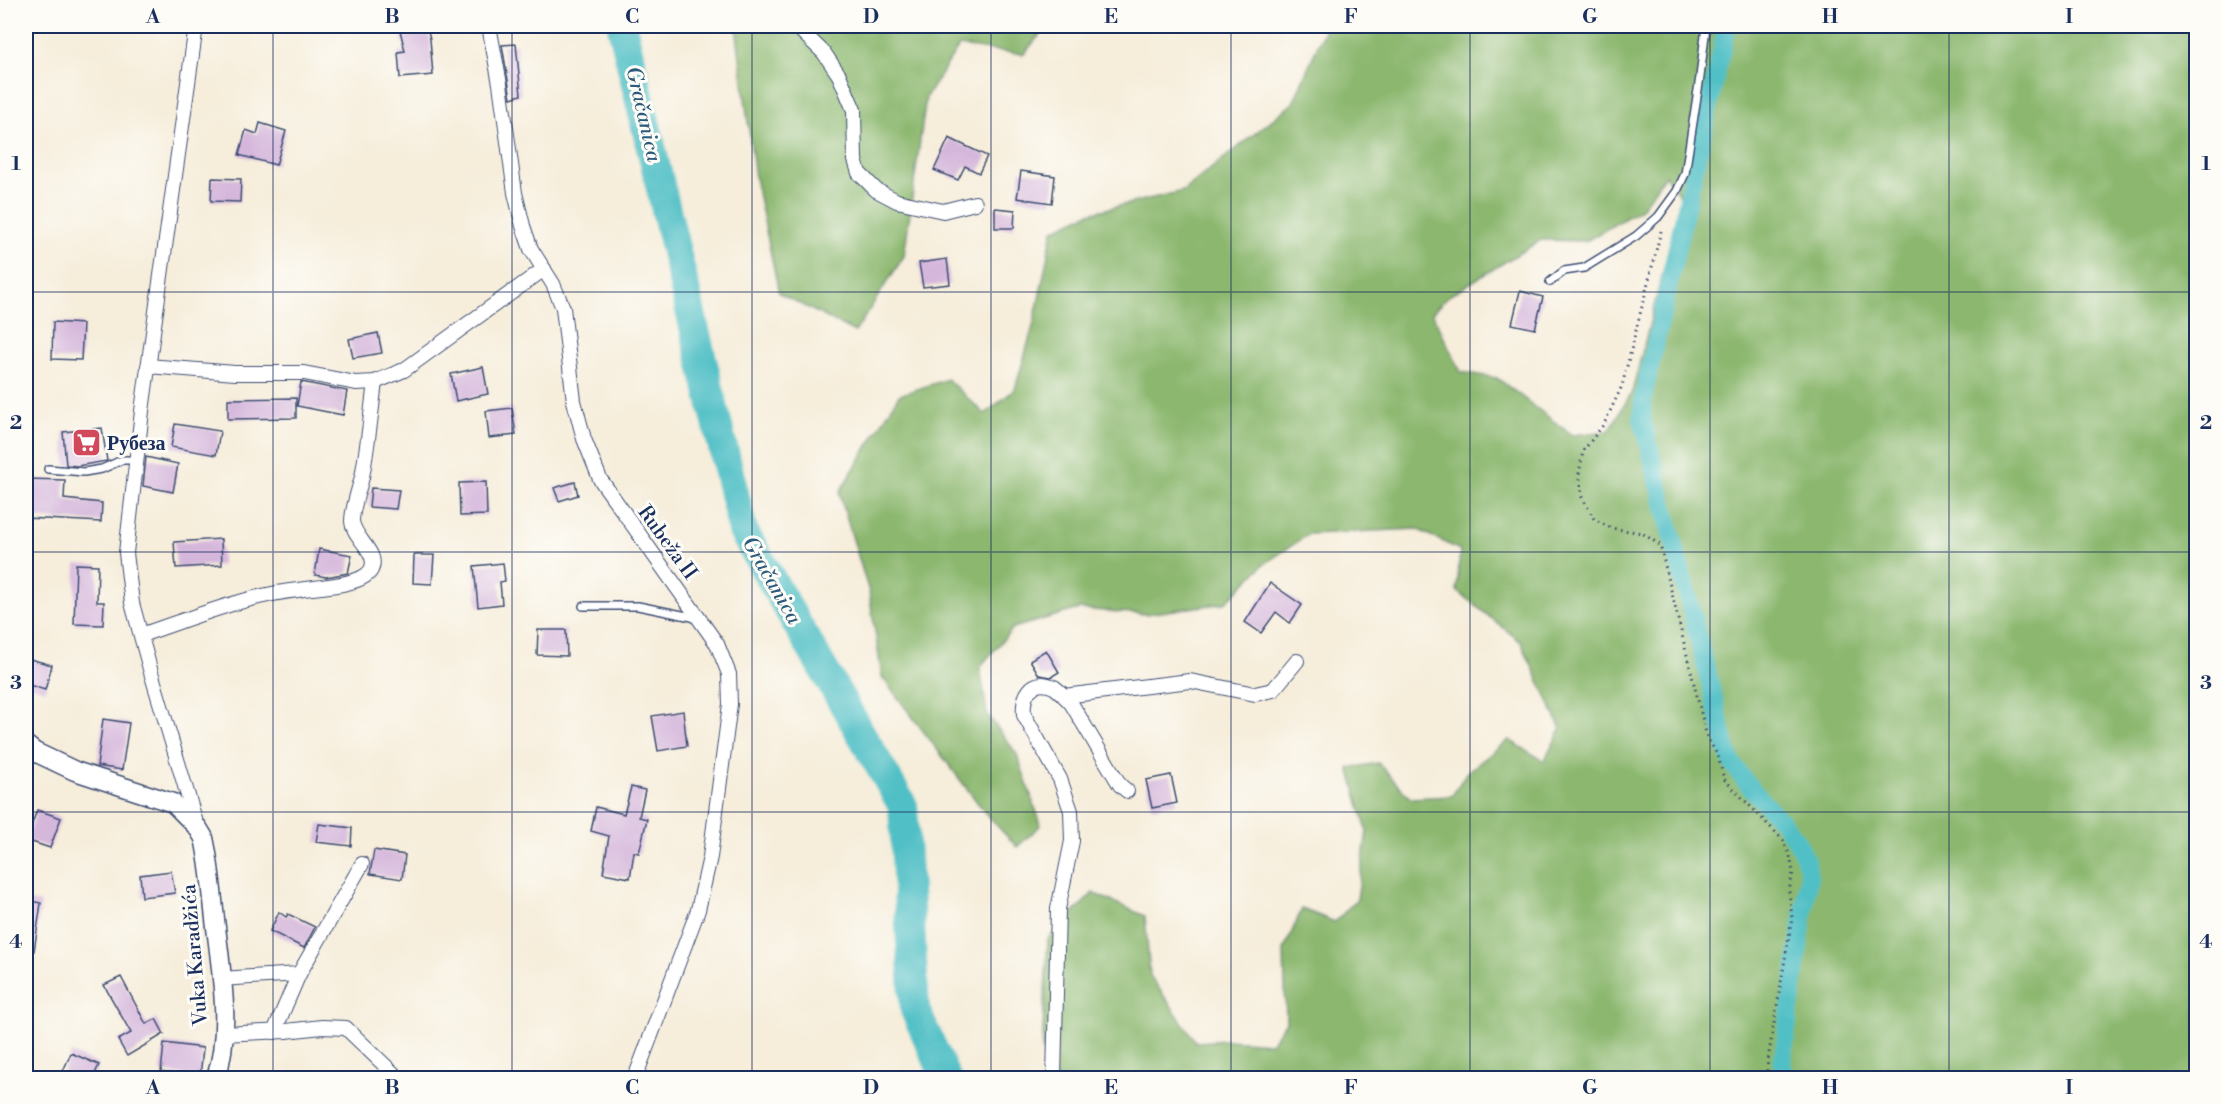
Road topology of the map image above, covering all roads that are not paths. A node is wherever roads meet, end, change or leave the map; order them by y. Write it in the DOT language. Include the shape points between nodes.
graph roads {
  1 [pos="196,26"];
  2 [pos="489,26"];
  3 [pos="796,26"];
  4 [pos="1706,26"];
  5 [pos="975,203"];
  6 [pos="544,269"];
  7 [pos="1550,282"];
  8 [pos="148,366"];
  9 [pos="375,382"];
  10 [pos="136,460"];
  11 [pos="48,469"];
  12 [pos="583,606"];
  13 [pos="699,619"];
  14 [pos="141,635"];
  15 [pos="1297,661"];
  16 [pos="1064,696"];
  17 [pos="26,745"];
  18 [pos="1127,791"];
  19 [pos="198,828"];
  20 [pos="362,864"];
  21 [pos="299,974"];
  22 [pos="221,980"];
  23 [pos="274,1032"];
  24 [pos="223,1034"];
  25 [pos="216,1078"];
  26 [pos="398,1078"];
  27 [pos="635,1078"];
  28 [pos="1054,1078"];
  1 -- 8 [label="street"];
  2 -- 6 [label="street, Rubeža II" via="515,193 531,249"];
  3 -- 5 [label="street" via="824,53 839,75 854,110 859,173 876,190 897,201 943,212"];
  4 -- 7 [label="lane" via="1685,174 1667,206 1636,236 1584,268 1564,271"];
  6 -- 9 [label="street" via="404,370"];
  6 -- 13 [label="street, Rubeža II" via="563,308 574,401 600,479"];
  8 -- 9 [label="street" via="235,373 304,373 356,383"];
  8 -- 10 [label="street"];
  9 -- 14 [label="street" via="352,521 370,553 371,571 345,584 276,592"];
  10 -- 11 [label="lane" via="122,460 102,470 84,472"];
  10 -- 14 [label="street" via="126,553 132,603"];
  12 -- 13 [label="lane" via="638,606"];
  13 -- 27 [label="street, Rubeža II" via="717,644 729,674 730,704 710,857 698,910"];
  14 -- 19 [label="street"];
  15 -- 16 [label="street" via="1273,690 1255,694 1190,681"];
  16 -- 18 [label="street"];
  16 -- 28 [label="street" via="1053,687 1042,685 1028,691 1023,704 1024,715 1060,779 1071,811 1072,840 1059,909"];
  17 -- 19 [label="street" via="75,771 173,803"];
  19 -- 22 [label="street, Vuka Karadžića" via="207,853"];
  20 -- 21 [label="street"];
  21 -- 22 [label="street"];
  21 -- 23 [label="street"];
  22 -- 24 [label="street, Vuka Karadžića"];
  23 -- 24 [label="street"];
  23 -- 26 [label="street" via="346,1028"];
  24 -- 25 [label="street, Vuka Karadžića"];
}
